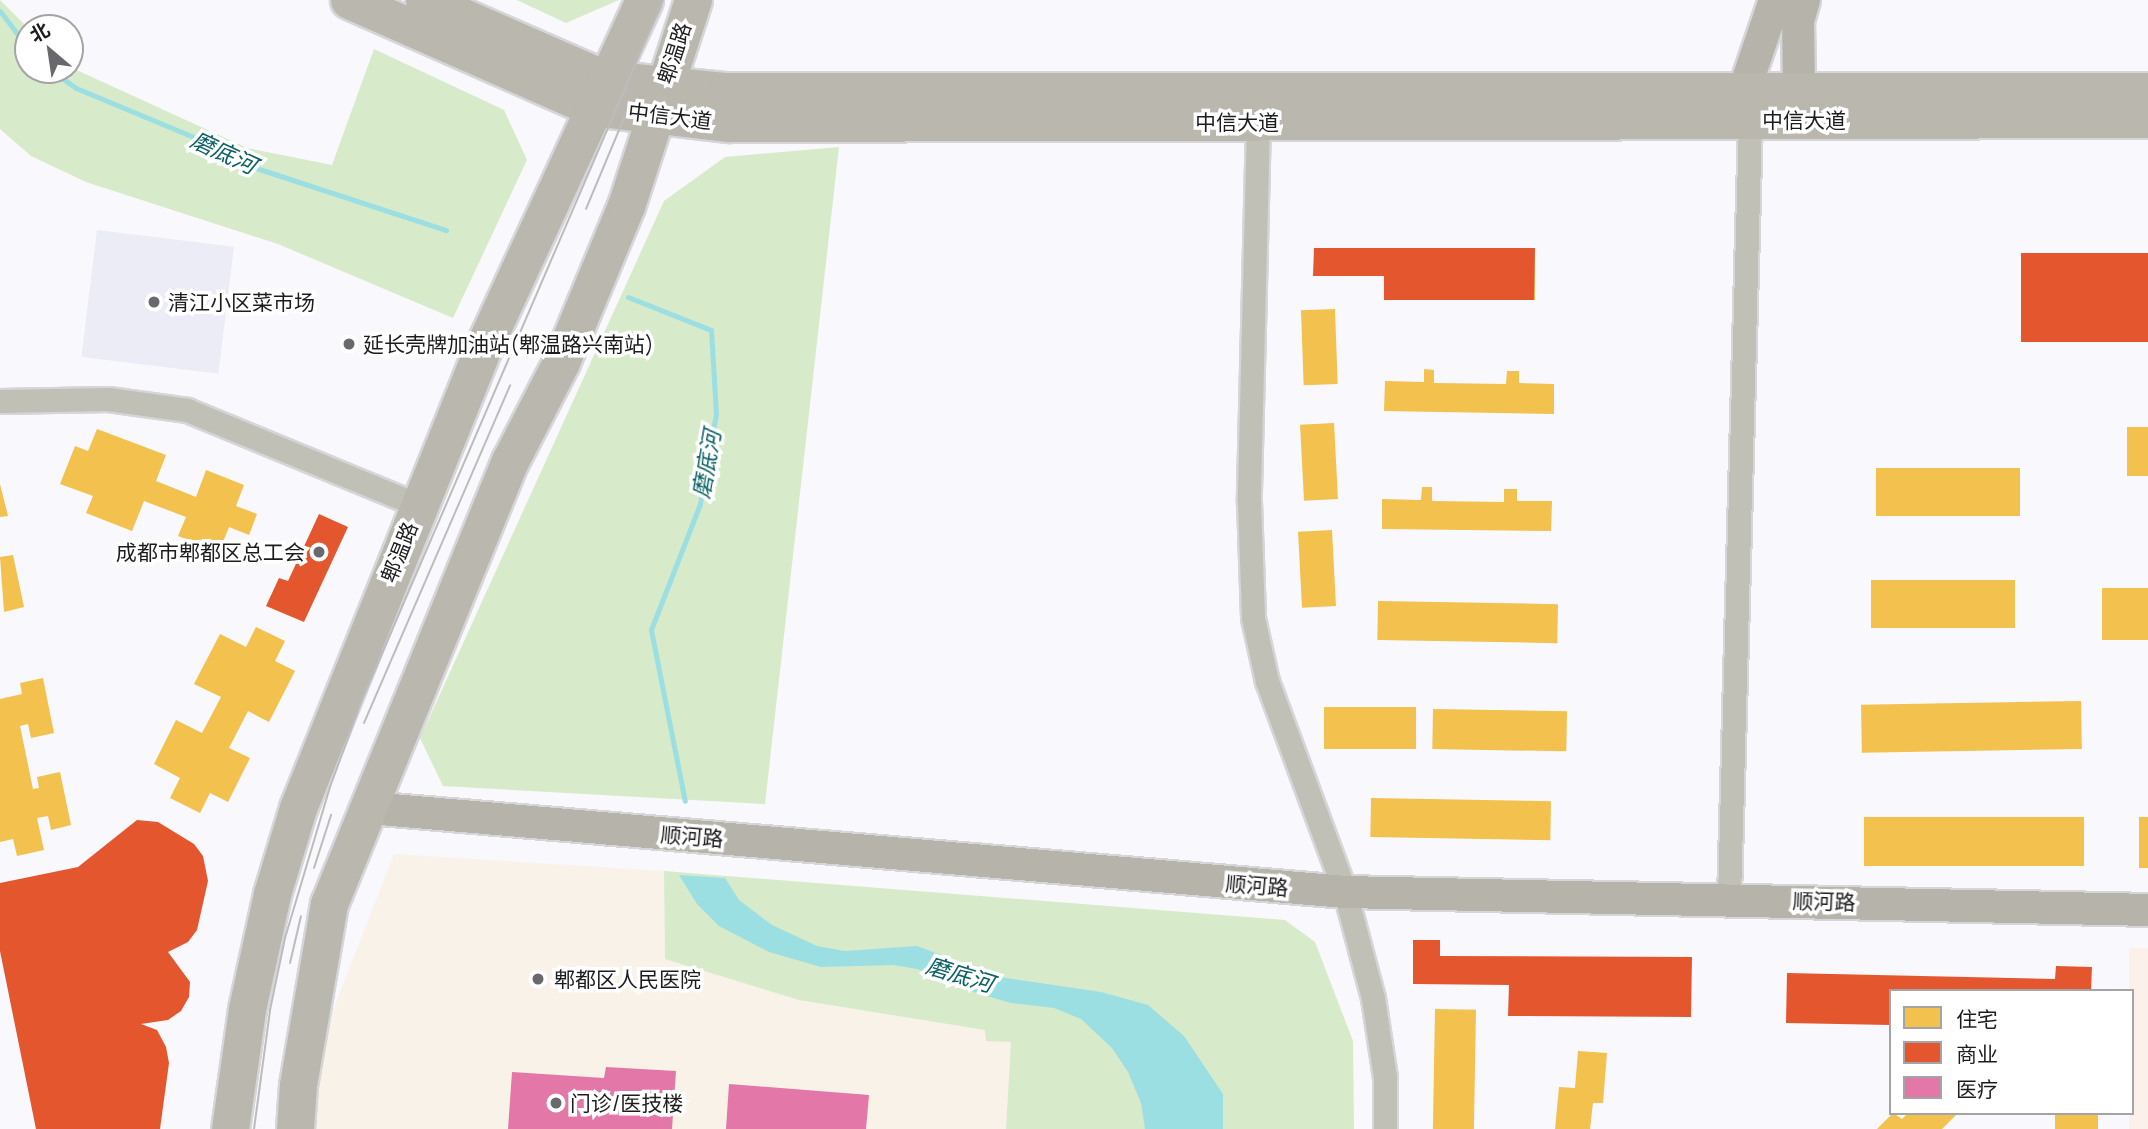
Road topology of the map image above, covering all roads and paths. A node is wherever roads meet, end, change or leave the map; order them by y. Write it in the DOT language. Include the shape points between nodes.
graph roads {
  1 [pos="349,0"];
  2 [pos="424,0"];
  3 [pos="644,0"];
  4 [pos="693,0"];
  5 [pos="1775,0"];
  6 [pos="1804,0"];
  7 [pos="1799,91"];
  8 [pos="2148,91"];
  9 [pos="599,93"];
  10 [pos="659,99"];
  11 [pos="1747,106"];
  12 [pos="2148,119"];
  13 [pos="1258,122"];
  14 [pos="0,401"];
  15 [pos="418,505"];
  16 [pos="369,808"];
  17 [pos="1345,892"];
  18 [pos="1729,898"];
  19 [pos="2148,910"];
  20 [pos="230,1129"];
  21 [pos="295,1129"];
  22 [pos="1385,1129"];
  1 -- 9 [label="main road, 中信大道"];
  2 -- 9 [label="main road, 中信大道"];
  3 -- 9 [label="main road, 郫温路"];
  4 -- 10 [label="main road, 郫温路"];
  5 -- 11 [label="street"];
  6 -- 7 [label="street" via="1798,21"];
  7 -- 8 [label="main road, 中信大道"];
  7 -- 11 [label="main road, 中信大道"];
  9 -- 10 [label="main road, 中信大道"];
  9 -- 15 [label="main road, 郫温路"];
  10 -- 11 [label="main road, 中信大道" via="726,91"];
  10 -- 13 [label="main road, 中信大道" via="729,123"];
  10 -- 16 [label="main road, 郫温路" via="626,206 561,362 510,461"];
  11 -- 12 [label="main road, 中信大道"];
  11 -- 13 [label="main road, 中信大道"];
  11 -- 18 [label="street"];
  13 -- 17 [label="street" via="1249,502 1254,618 1267,681"];
  14 -- 15 [label="street" via="108,398 187,410"];
  15 -- 20 [label="main road, 郫温路" via="298,808 247,1009"];
  16 -- 17 [label="street, 顺河路"];
  16 -- 21 [label="main road, 郫温路" via="329,904 298,1084"];
  17 -- 18 [label="street, 顺河路"];
  17 -- 22 [label="street" via="1373,998 1385,1077"];
  18 -- 19 [label="street, 顺河路"];
}
